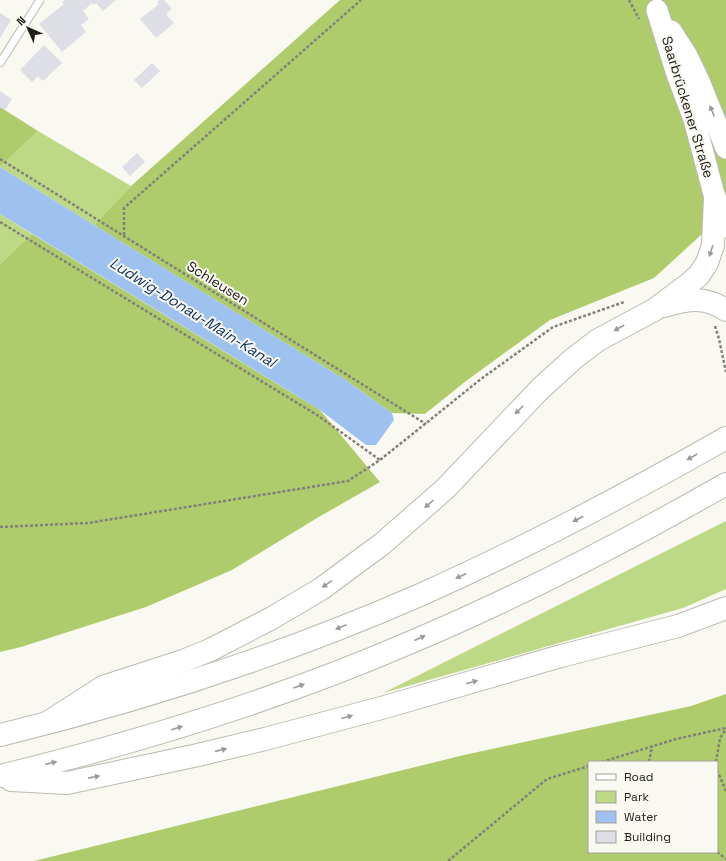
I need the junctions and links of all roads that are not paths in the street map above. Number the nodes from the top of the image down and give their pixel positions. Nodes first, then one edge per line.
1 (40, 0) edge
2 (654, 5) edge
3 (0, 63) edge
4 (726, 148) edge
5 (715, 198) junction
6 (726, 227) edge
7 (654, 310) junction
8 (726, 310) edge
9 (726, 438) edge
10 (726, 484) edge
11 (726, 608) edge
12 (726, 620) edge
13 (678, 626) junction
14 (47, 723) junction
15 (0, 735) edge
16 (0, 776) edge
17 (0, 779) edge

1 - 3 lane
4 -> 2 main road, Saarbrückener Straße
2 - 5 main road, Saarbrückener Straße
5 - 6 main road, Saarbrückener Straße
5 -> 7 highway
7 - 8 highway
7 -> 14 highway
9 -> 14 highway
16 -> 10 highway
11 - 13 highway
12 - 13 highway
17 -> 13 highway
14 - 15 highway

